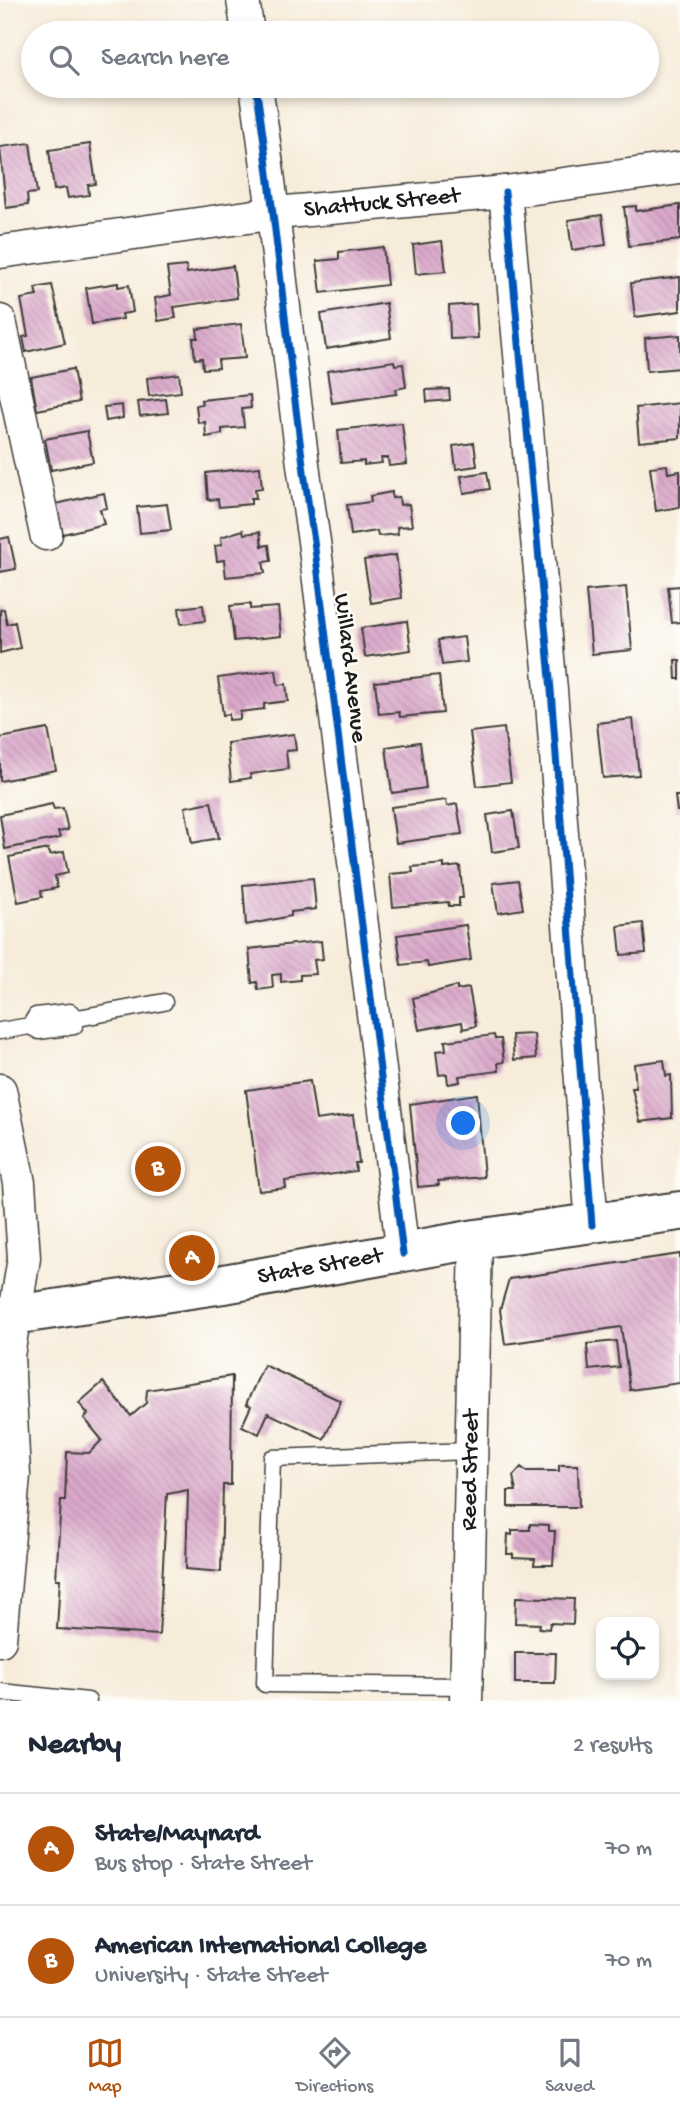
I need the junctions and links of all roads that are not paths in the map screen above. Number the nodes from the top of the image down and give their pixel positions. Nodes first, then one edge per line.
1 (243, 0) edge
2 (246, 21) edge
3 (258, 98) edge
4 (680, 168) edge
5 (505, 192) junction
6 (276, 213) junction
7 (0, 252) edge
8 (0, 321) edge
9 (46, 534) dead end
10 (164, 1002) dead end
11 (0, 1031) edge
12 (0, 1090) edge
13 (680, 1211) edge
14 (592, 1225) junction
15 (476, 1239) junction
16 (403, 1254) junction
17 (8, 1316) edge
18 (471, 1451) junction
19 (0, 1640) edge
20 (0, 1692) edge
21 (466, 1694) edge
22 (88, 1701) edge

1 - 2 street
3 - 6 street, Willard Avenue
4 - 5 street, Shattuck Street
5 - 6 street, Shattuck Street
5 - 14 street
6 - 7 street, Shattuck Street
6 - 16 street, Willard Avenue
8 - 9 street
10 - 11 lane
12 - 17 street
13 - 14 main road, State Street
14 - 15 main road, State Street
15 - 16 main road, State Street
15 - 18 street, Reed Street
16 - 17 main road, State Street
17 - 19 street
18 - 21 street, Reed Street
18 - 21 lane
20 - 22 lane

